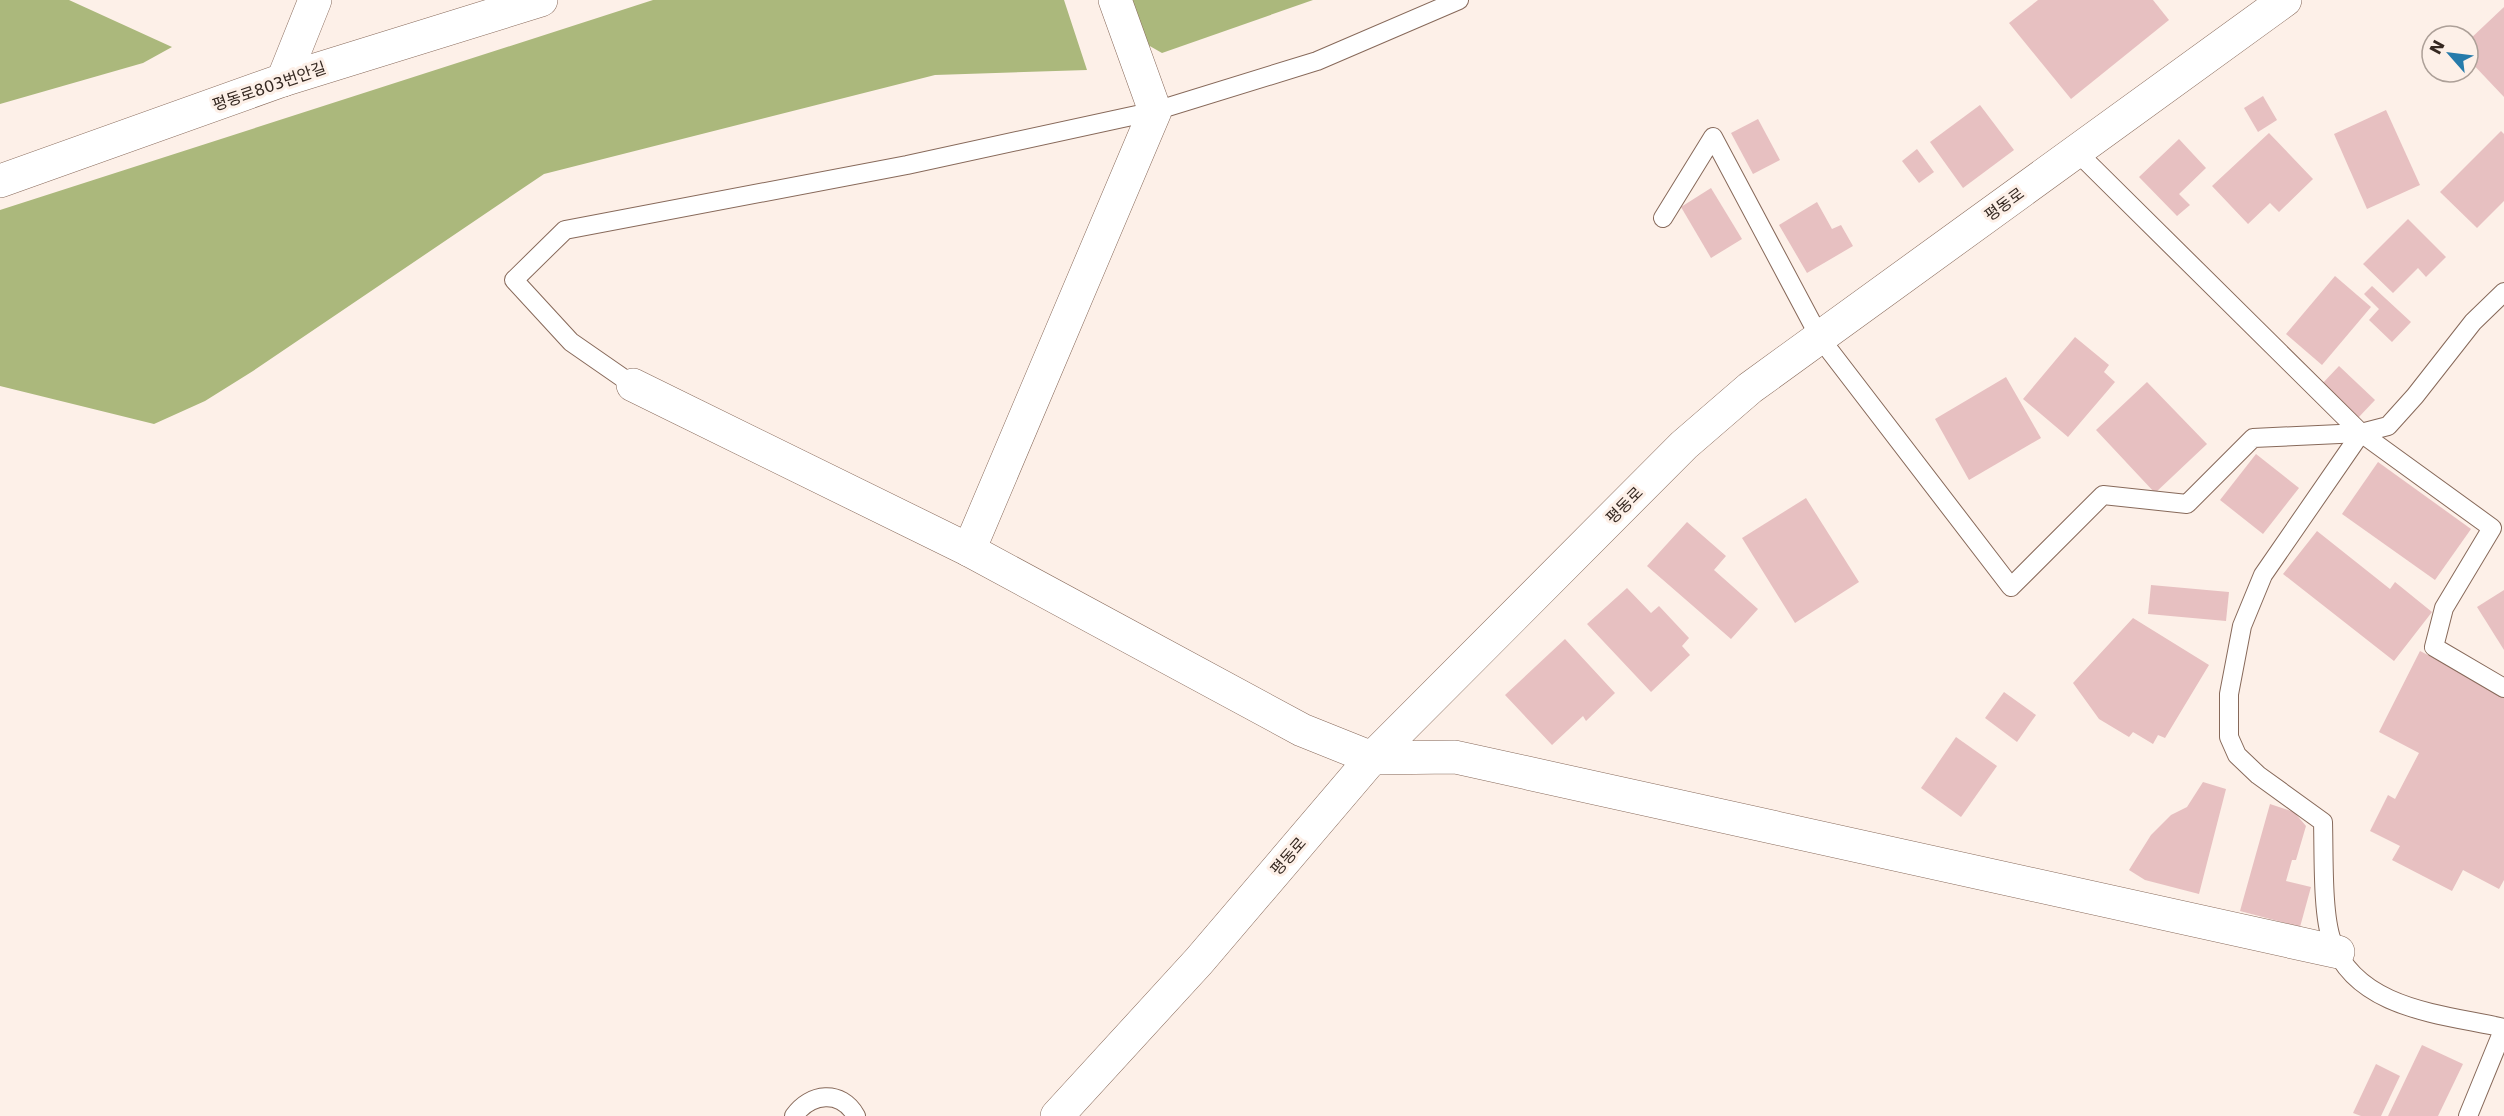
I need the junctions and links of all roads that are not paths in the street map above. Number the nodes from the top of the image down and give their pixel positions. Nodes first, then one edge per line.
1 (315, 0) edge
2 (541, 0) edge
3 (1115, 0) edge
4 (1459, 0) edge
5 (2285, 0) edge
6 (283, 80) junction
7 (1155, 111) junction
8 (2076, 152) junction
9 (0, 181) edge
10 (1663, 218) dead end
11 (2504, 292) edge
12 (1820, 338) junction
13 (633, 385) joint
14 (2361, 433) junction
15 (969, 550) junction
16 (2504, 688) edge
17 (1372, 758) junction
18 (2338, 952) junction
19 (2504, 1028) edge
20 (794, 1116) edge
21 (856, 1116) edge
22 (1057, 1116) edge
23 (2468, 1116) edge

1 - 6 street
2 - 6 street, 평동로803번안길
3 - 7 street
4 - 7 lane
5 - 8 street, 평동로
6 - 9 street, 평동로803번안길
7 - 13 lane
7 - 15 street
8 - 12 street, 평동로
8 - 14 lane
10 - 12 lane
11 - 14 lane
12 - 14 lane
12 - 17 street, 평동로
13 - 15 street
14 - 16 lane
14 - 18 lane
15 - 17 street
17 - 18 street
17 - 22 street, 평동로
18 - 19 lane
19 - 23 lane
20 - 21 lane

